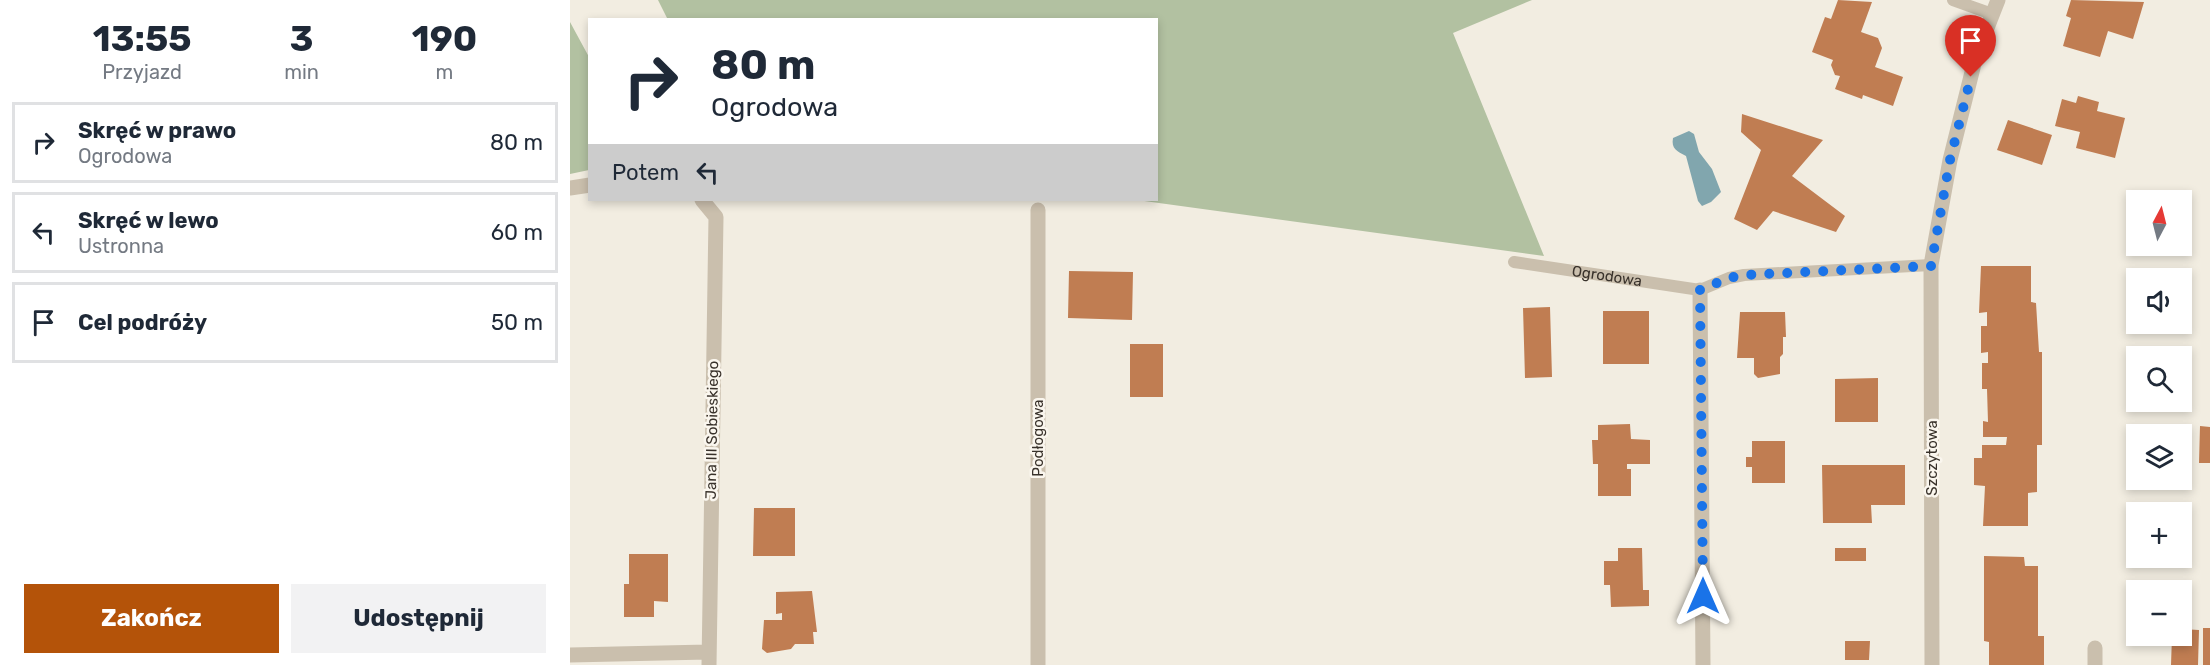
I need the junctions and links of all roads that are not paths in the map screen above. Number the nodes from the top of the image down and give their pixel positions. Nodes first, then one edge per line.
1 (1953, 0) edge
2 (1995, 7) edge
3 (588, 185) edge
4 (570, 188) edge
5 (703, 201) edge
6 (1038, 210) dead end
7 (1932, 258) junction
8 (1514, 262) dead end
9 (1700, 290) junction
10 (2095, 648) dead end
11 (570, 655) edge
12 (709, 659) edge
13 (1038, 665) edge
14 (1703, 665) edge
15 (1932, 665) edge
16 (2095, 665) edge

1 - 2 lane
2 - 7 street, Szczytowa
3 - 4 street
5 - 12 street, Jana III Sobieskiego
6 - 13 street, Podłogowa
7 - 9 lane
7 - 15 street, Szczytowa
8 - 9 lane, Ogrodowa
9 - 14 street
10 - 16 street
11 - 12 street

